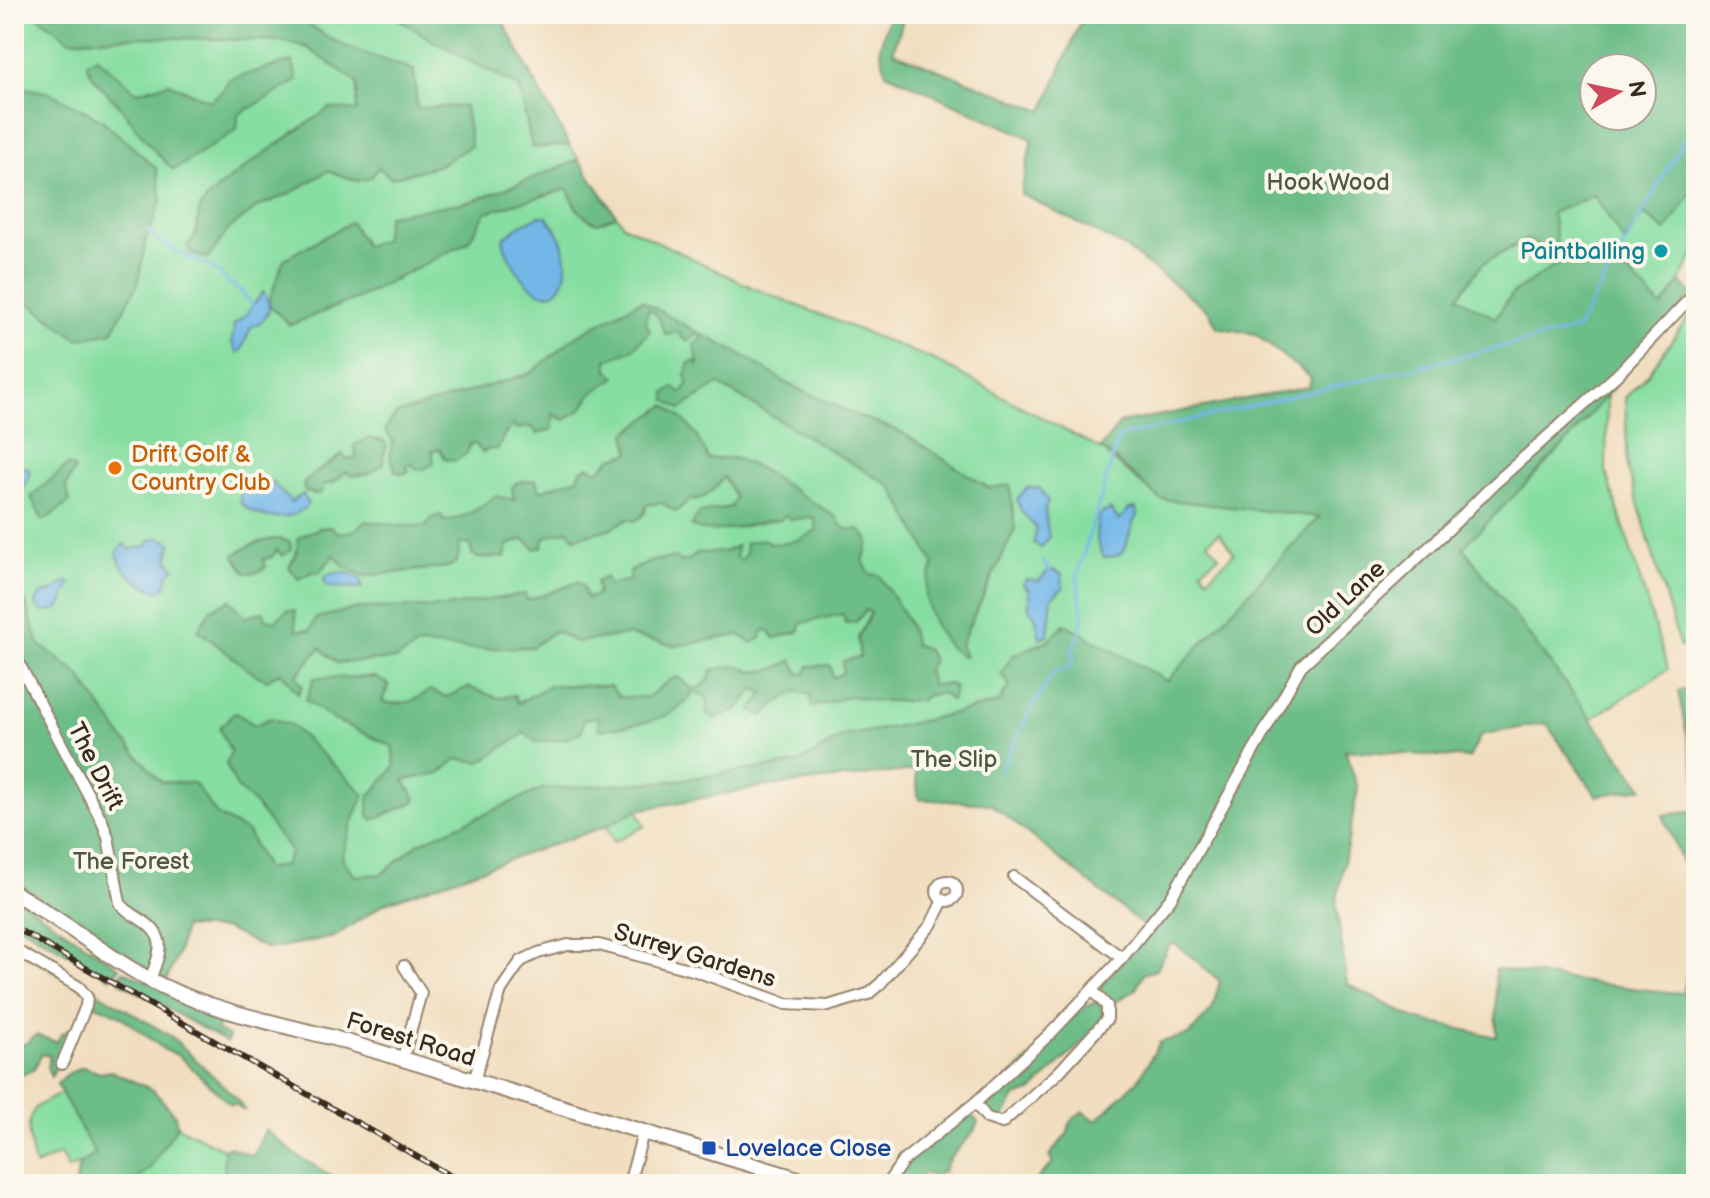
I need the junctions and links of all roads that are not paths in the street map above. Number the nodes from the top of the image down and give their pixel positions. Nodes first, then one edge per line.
1 (1696, 292) edge
2 (14, 654) edge
3 (1014, 877) dead end
4 (18, 895) edge
5 (943, 900) dead end
6 (14, 949) edge
7 (1122, 958) junction
8 (404, 966) dead end
9 (150, 980) junction
10 (1092, 990) junction
11 (402, 1061) junction
12 (62, 1064) dead end
13 (474, 1081) junction
14 (975, 1103) junction
15 (643, 1133) junction
16 (629, 1184) edge
17 (815, 1184) edge
18 (887, 1184) edge

1 - 7 street, Old Lane
2 - 9 street, The Drift
3 - 7 street
4 - 9 street, Forest Road
5 - 13 street, Surrey Gardens
6 - 12 street
7 - 10 street, Old Lane
8 - 11 street
9 - 11 street, Forest Road
10 - 14 street, Old Lane
10 - 14 street
11 - 13 street, Forest Road
13 - 15 street, Forest Road
14 - 18 street, Old Lane
15 - 16 street
15 - 17 street, Forest Road

